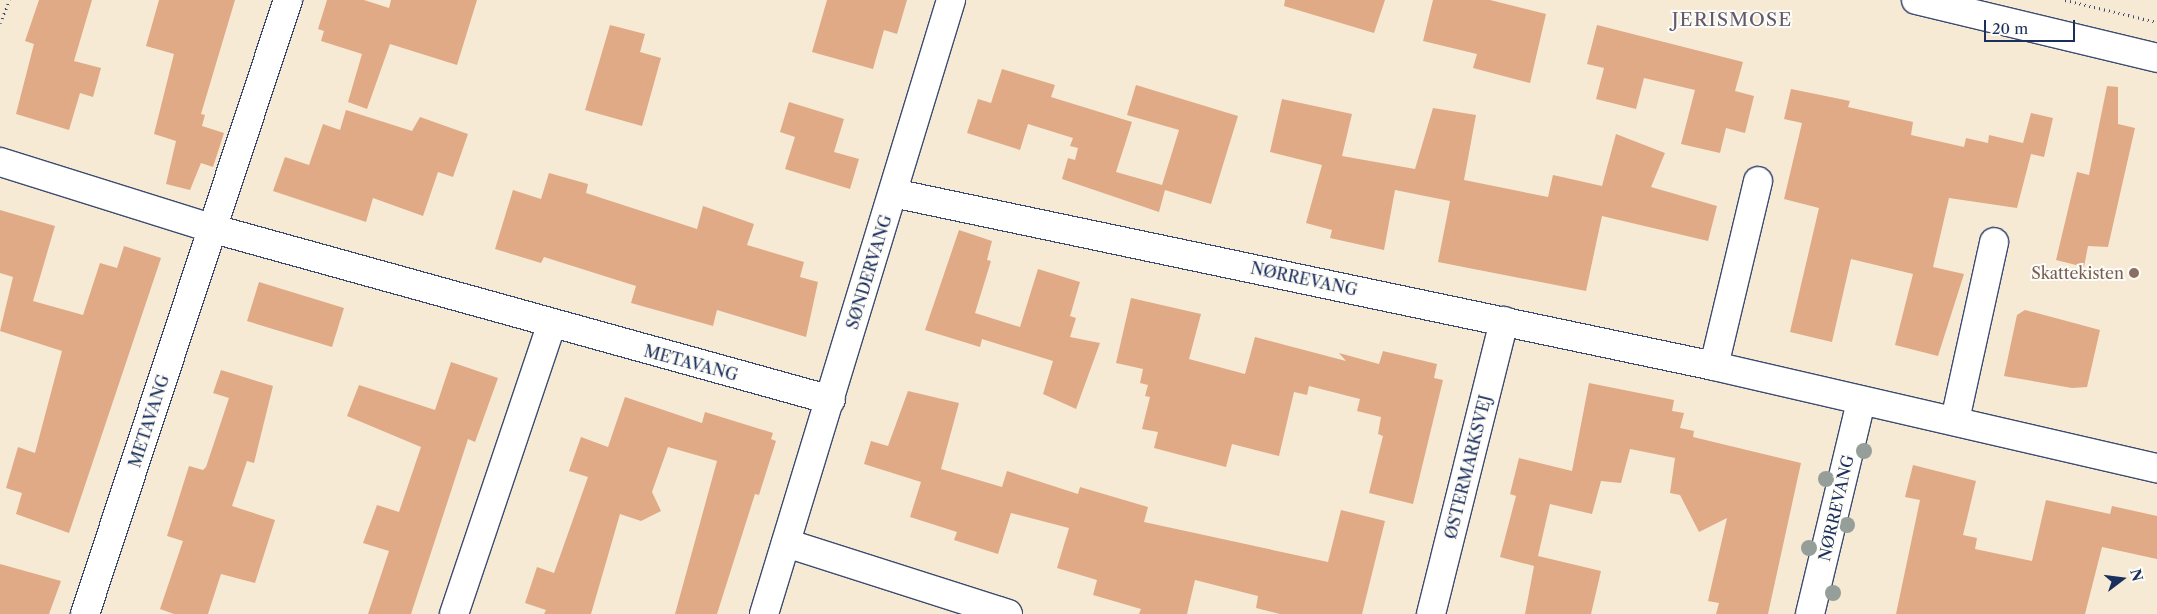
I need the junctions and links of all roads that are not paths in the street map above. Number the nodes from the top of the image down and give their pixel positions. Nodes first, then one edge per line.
1 (288, 0) edge
2 (951, 0) edge
3 (1916, 0) edge
4 (2157, 58) edge
5 (0, 162) edge
6 (1758, 181) dead end
7 (893, 193) junction
8 (214, 229) junction
9 (1994, 242) dead end
10 (1504, 321) junction
11 (551, 325) junction
12 (1714, 366) junction
13 (831, 400) junction
14 (1861, 402) junction
15 (1955, 420) junction
16 (2157, 468) edge
17 (786, 543) junction
18 (85, 614) edge
19 (454, 614) edge
20 (764, 614) edge
21 (1008, 614) edge
22 (1431, 614) edge
23 (1810, 614) edge

1 - 8 street, METAVANG
2 - 7 street, SØNDERVANG
3 - 4 street
5 - 8 street, METAVANG
6 - 12 street
7 - 10 street, NØRREVANG
7 - 13 street, SØNDERVANG
8 - 11 street, METAVANG
8 - 18 street, METAVANG
9 - 15 street
10 - 12 street, NØRREVANG
10 - 22 street, ØSTERMARKSVEJ
11 - 13 street, METAVANG
11 - 19 street
12 - 14 street, NØRREVANG
13 - 17 street, SØNDERVANG
14 - 15 street, NØRREVANG
14 - 23 street, NØRREVANG
15 - 16 street, NØRREVANG
17 - 20 street, SØNDERVANG
17 - 21 street

